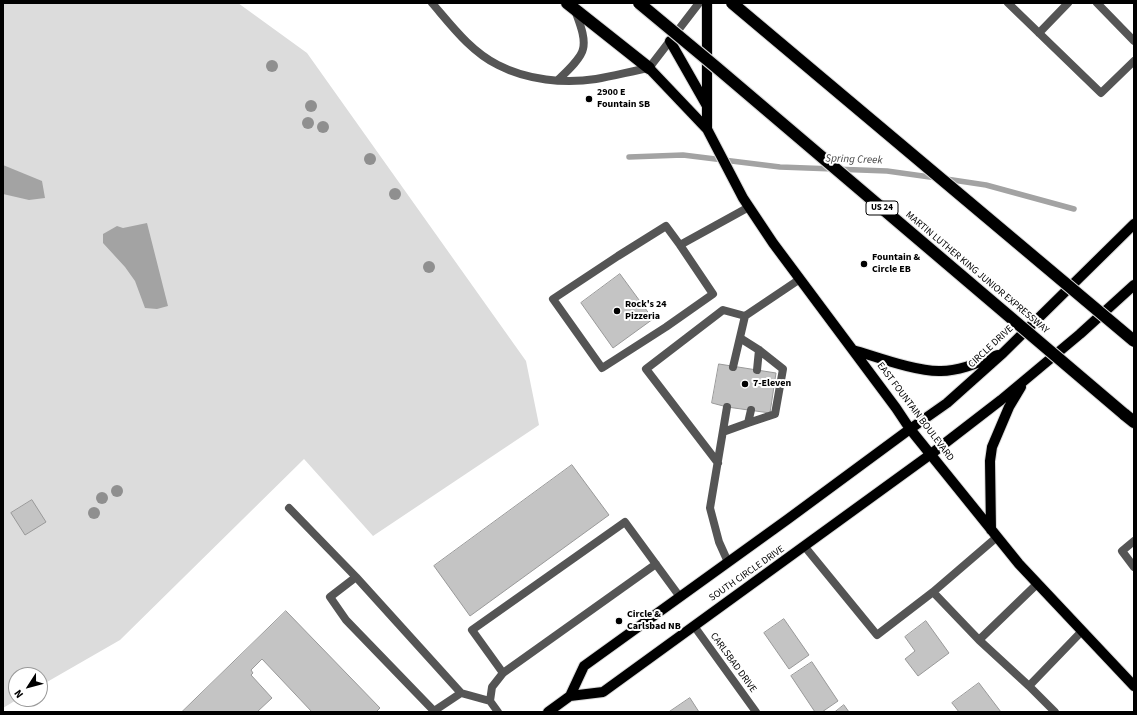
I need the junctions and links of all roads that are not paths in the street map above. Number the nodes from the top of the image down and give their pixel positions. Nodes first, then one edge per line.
1 (432, 3) edge
2 (639, 3) edge
3 (699, 3) edge
4 (707, 3) edge
5 (732, 3) edge
6 (1008, 3) edge
7 (1068, 3) edge
8 (1097, 3) edge
9 (571, 6) edge
10 (1039, 33) junction
11 (670, 41) junction
12 (1134, 41) edge
13 (1134, 61) edge
14 (650, 68) junction
15 (558, 80) junction
16 (707, 106) junction
17 (707, 128) junction
18 (749, 207) junction
19 (1134, 224) edge
20 (680, 245) junction
21 (800, 279) junction
22 (1134, 285) edge
23 (745, 316) junction
24 (740, 338) junction
25 (1134, 341) edge
26 (760, 350) junction
27 (853, 350) junction
28 (1003, 353) junction
29 (732, 367) dead end
30 (757, 370) dead end
31 (1027, 379) junction
32 (727, 407) dead end
33 (751, 410) dead end
34 (1134, 422) edge
35 (748, 423) junction
36 (910, 429) junction
37 (723, 432) junction
38 (931, 454) junction
39 (718, 463) junction
40 (289, 508) dead end
41 (994, 534) junction
42 (1134, 541) edge
43 (805, 547) junction
44 (728, 562) junction
45 (656, 564) junction
46 (1134, 567) edge
47 (356, 577) junction
48 (1037, 584) junction
49 (933, 592) junction
50 (680, 597) junction
51 (694, 626) junction
52 (1082, 631) junction
53 (979, 640) junction
54 (503, 673) junction
55 (1029, 686) junction
56 (1134, 686) edge
57 (461, 693) junction
58 (570, 696) junction
59 (490, 701) junction
60 (498, 712) edge
61 (548, 712) edge
62 (756, 712) edge
63 (1056, 712) edge

1 - 15 street
2 - 34 highway, MARTIN LUTHER KING JUNIOR EXPRESSWAY / US 24, bridge
3 - 11 street
4 - 16 main road, EAST FOUNTAIN BOULEVARD
5 - 25 highway, bridge
6 - 10 street
7 - 10 street
8 - 12 street
9 - 14 highway
9 - 15 street
10 - 13 street
11 - 14 street
11 - 16 main road
14 - 15 street
14 - 17 main road, EAST FOUNTAIN BOULEVARD
16 - 17 main road, EAST FOUNTAIN BOULEVARD
17 - 18 main road, EAST FOUNTAIN BOULEVARD
18 - 20 street
18 - 21 main road, EAST FOUNTAIN BOULEVARD
19 - 28 main road, CIRCLE DRIVE
20 - 20 street
21 - 23 street
21 - 27 main road, EAST FOUNTAIN BOULEVARD
22 - 31 main road
23 - 24 street
23 - 39 street
24 - 26 street
24 - 29 street
26 - 30 street
26 - 35 street
27 - 28 main road
27 - 36 main road, EAST FOUNTAIN BOULEVARD
28 - 36 main road, CIRCLE DRIVE
31 - 38 main road
31 - 41 main road
32 - 37 street
33 - 35 street
35 - 37 street
36 - 38 main road, EAST FOUNTAIN BOULEVARD
36 - 44 main road, SOUTH CIRCLE DRIVE
37 - 39 street
38 - 41 main road, EAST FOUNTAIN BOULEVARD
38 - 43 main road, SOUTH CIRCLE DRIVE
39 - 44 street
40 - 47 street
41 - 48 main road, EAST FOUNTAIN BOULEVARD
41 - 49 street
42 - 46 street
43 - 49 street
43 - 51 main road, SOUTH CIRCLE DRIVE
44 - 50 main road, SOUTH CIRCLE DRIVE
45 - 50 street
45 - 54 street
45 - 54 street
47 - 57 street
47 - 57 street
48 - 52 main road, EAST FOUNTAIN BOULEVARD
48 - 53 street
49 - 53 street
50 - 58 main road, SOUTH CIRCLE DRIVE
51 - 58 main road, SOUTH CIRCLE DRIVE
51 - 62 street, CARLSBAD DRIVE
52 - 55 street
52 - 56 main road, EAST FOUNTAIN BOULEVARD
53 - 55 street
54 - 59 street
55 - 63 street
57 - 59 street
58 - 61 main road, SOUTH CIRCLE DRIVE
59 - 60 street

